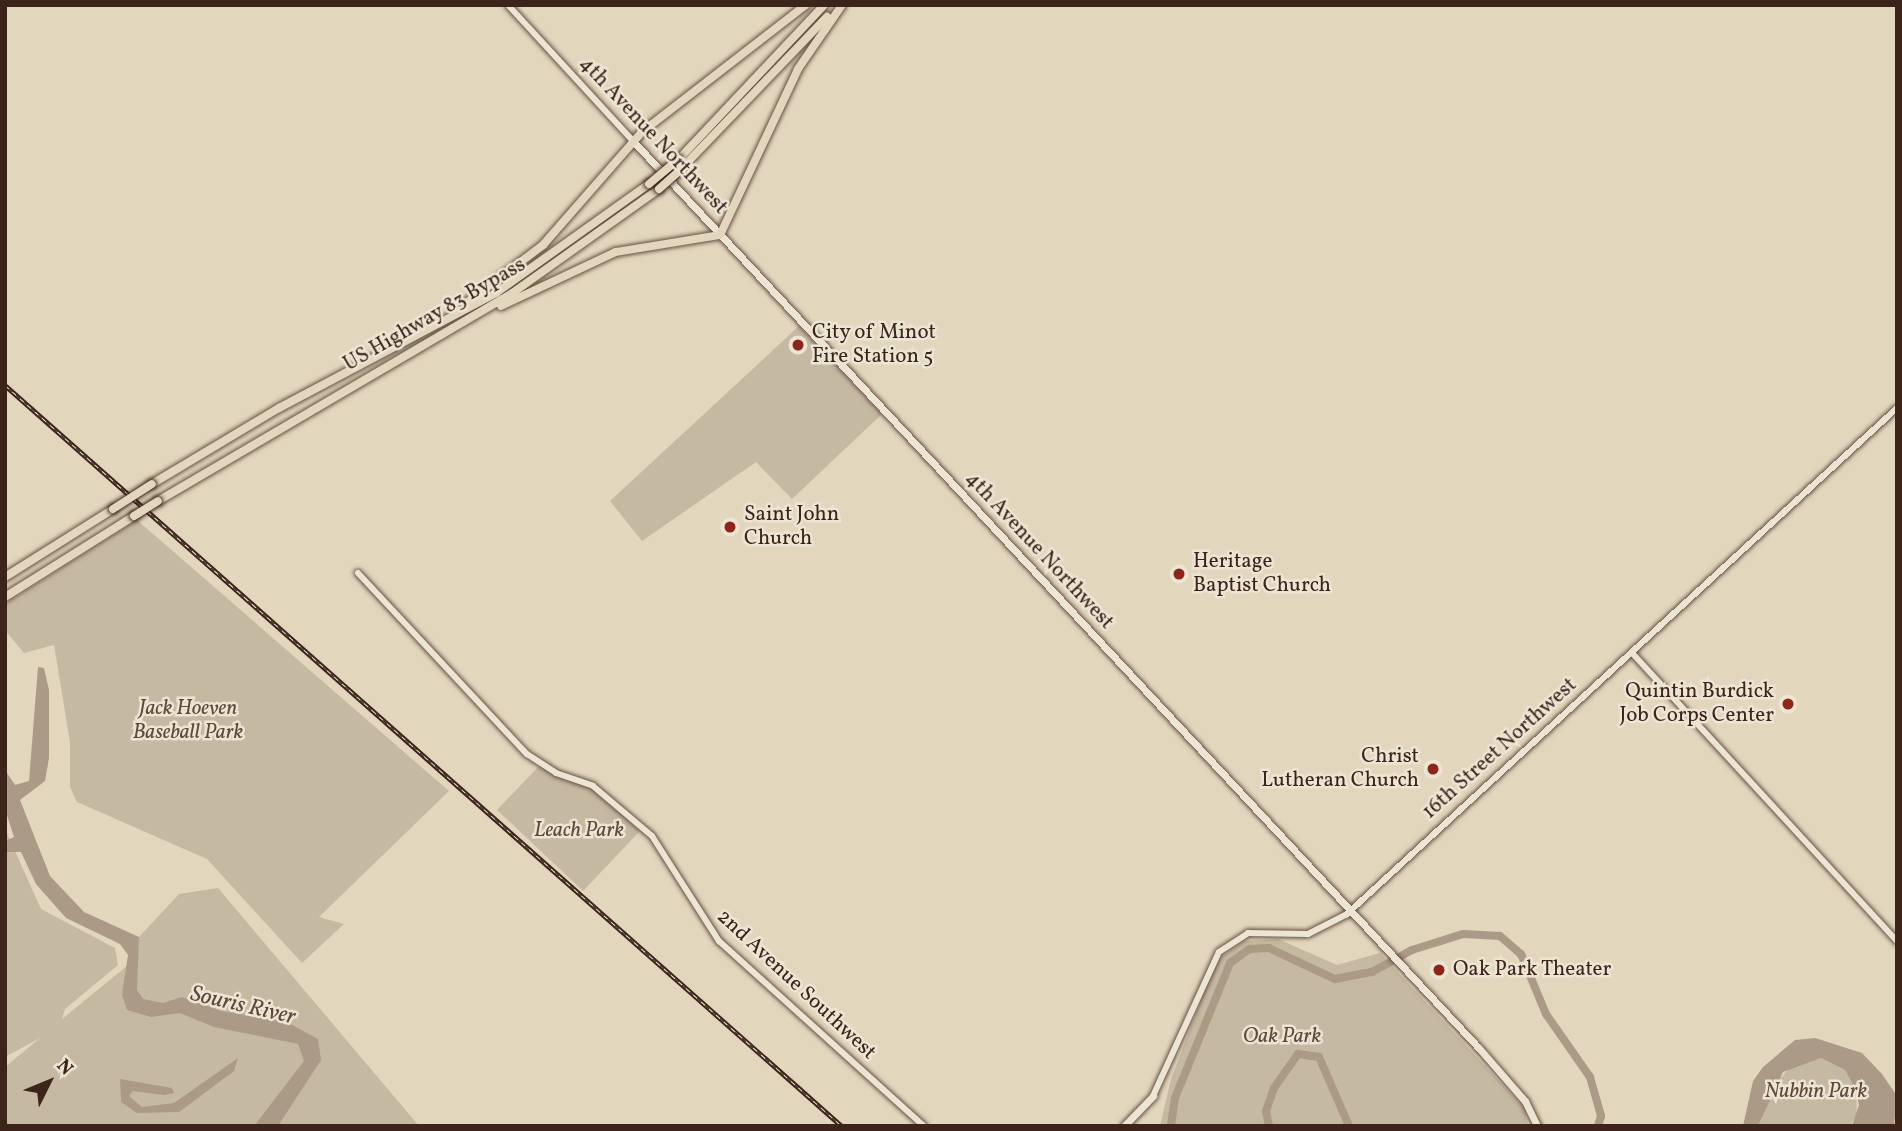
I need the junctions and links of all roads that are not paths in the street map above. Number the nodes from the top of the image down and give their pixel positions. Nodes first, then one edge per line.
1 (508, 5) edge
2 (806, 5) edge
3 (824, 5) edge
4 (837, 5) edge
5 (842, 5) edge
6 (633, 141) junction
7 (720, 235) junction
8 (482, 312) junction
9 (440, 323) junction
10 (1897, 408) edge
11 (358, 573) dead end
12 (5, 577) edge
13 (5, 597) edge
14 (1633, 654) junction
15 (1351, 911) junction
16 (1897, 941) edge
17 (1153, 1096) joint
18 (924, 1126) edge
19 (1124, 1126) edge
20 (1537, 1126) edge

1 - 6 street, 4th Avenue Northwest
2 - 6 highway
3 - 9 highway, US Highway 83 Bypass, bridge
4 - 8 highway, US Highway 83 Bypass, bridge
5 - 7 highway
6 - 7 main road, 4th Avenue Northwest
6 - 9 highway
7 - 8 highway
7 - 15 main road, 4th Avenue Northwest
8 - 13 highway, US Highway 83 Bypass, bridge
9 - 12 highway, US Highway 83 Bypass, bridge
10 - 14 street, 16th Street Northwest
11 - 18 street, 2nd Avenue Southwest
14 - 15 street, 16th Street Northwest
14 - 16 street
15 - 17 street, 16th Street Northwest
15 - 20 main road, 4th Avenue Northwest
17 - 19 main road

